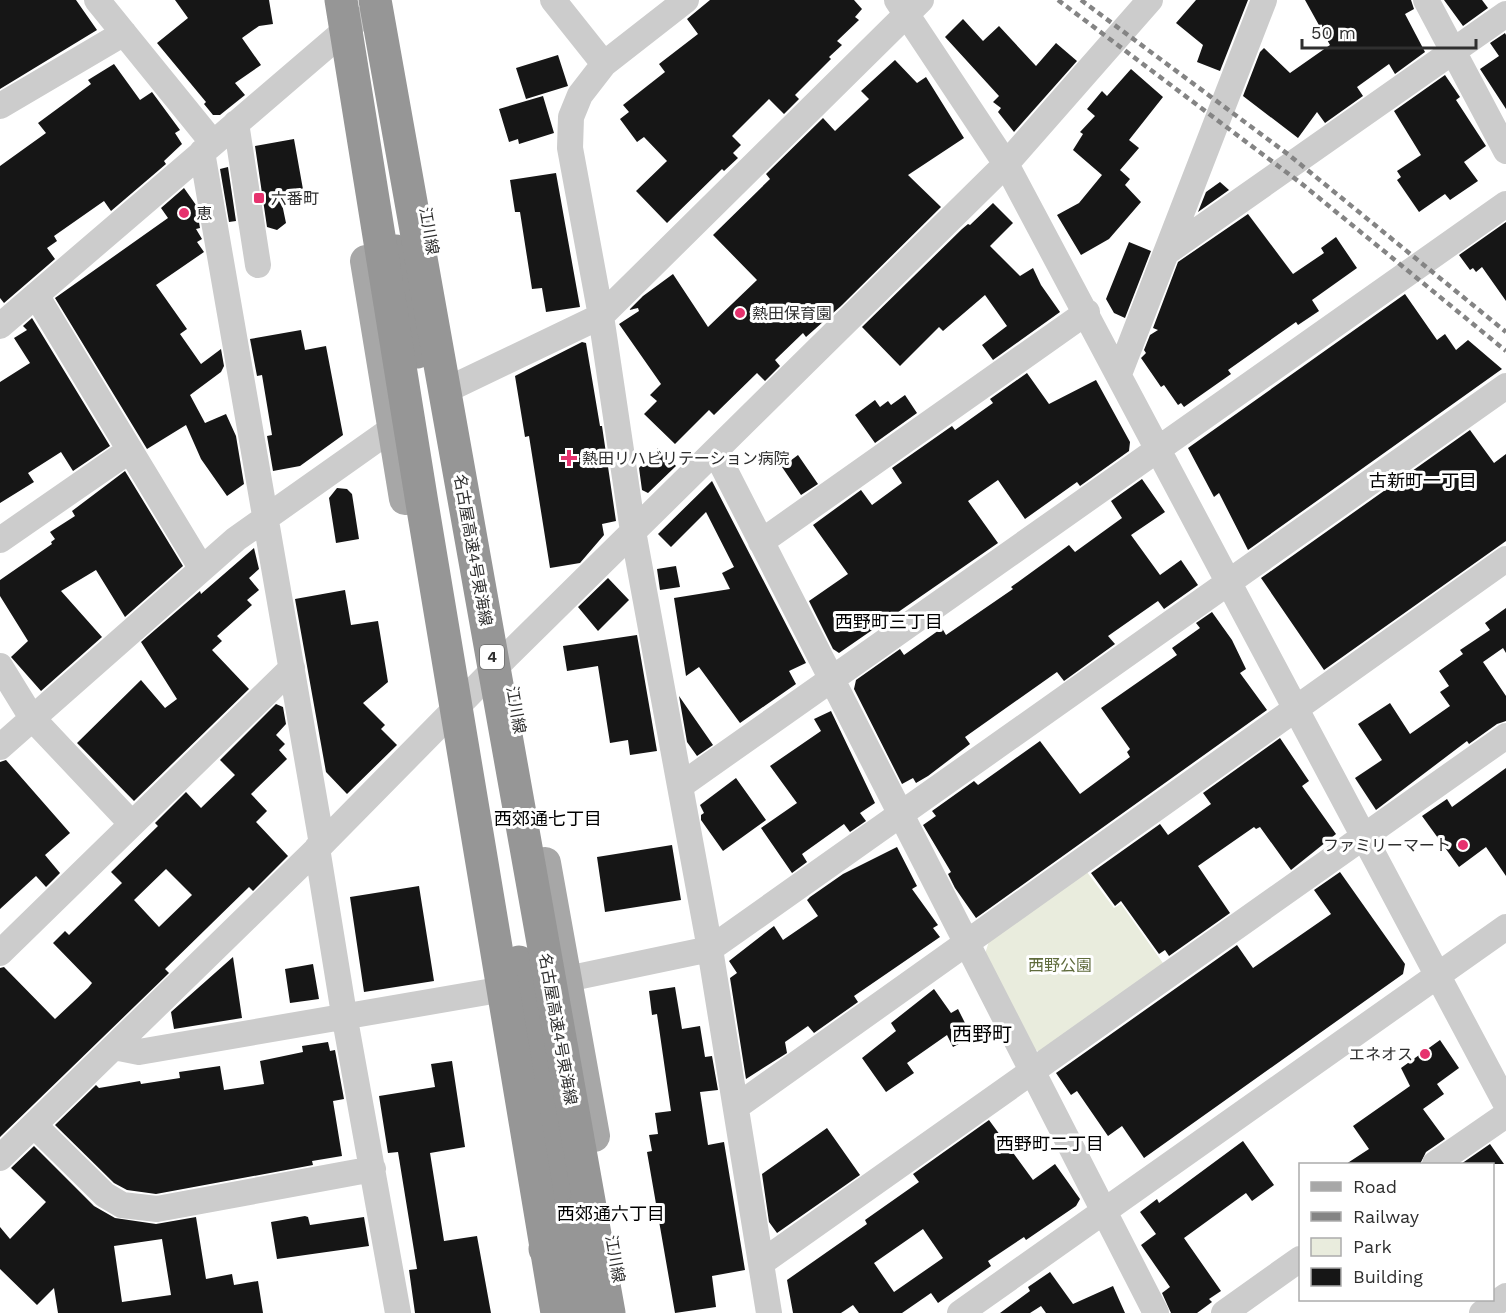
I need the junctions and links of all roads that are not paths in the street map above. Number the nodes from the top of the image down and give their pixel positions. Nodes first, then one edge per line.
1 (97, 0) edge
2 (324, 0) edge
3 (341, 0) edge
4 (378, 0) edge
5 (388, 0) edge
6 (553, 0) edge
7 (686, 0) edge
8 (1150, 0) edge
9 (1264, 0) edge
10 (1426, 0) edge
11 (908, 5) edge
12 (1506, 14) edge
13 (124, 33) junction
14 (332, 42) junction
15 (1453, 52) junction
16 (604, 64) junction
17 (0, 106) edge
18 (236, 123) junction
19 (208, 147) junction
20 (1506, 151) edge
21 (1006, 164) junction
22 (1506, 204) edge
23 (1167, 252) junction
24 (258, 265) dead end
25 (36, 295) junction
26 (1087, 312) junction
27 (601, 316) junction
28 (0, 326) edge
29 (1119, 374) junction
30 (457, 385) junction
31 (1506, 386) edge
32 (393, 428) junction
33 (1159, 448) junction
34 (130, 450) junction
35 (715, 451) junction
36 (266, 518) junction
37 (633, 531) junction
38 (0, 540) edge
39 (761, 542) junction
40 (1506, 559) edge
41 (202, 569) junction
42 (1230, 582) junction
43 (507, 656) junction
44 (0, 666) edge
45 (292, 669) junction
46 (831, 679) junction
47 (1296, 709) junction
48 (32, 718) junction
49 (444, 718) junction
50 (519, 727) junction
51 (1506, 736) edge
52 (0, 747) edge
53 (680, 786) junction
54 (900, 814) junction
55 (132, 824) junction
56 (1364, 838) junction
57 (319, 846) junction
58 (1506, 927) edge
59 (966, 944) junction
60 (710, 949) junction
61 (0, 953) edge
62 (1437, 976) junction
63 (567, 979) junction
64 (487, 992) junction
65 (344, 1014) junction
66 (114, 1047) junction
67 (1032, 1072) junction
68 (1506, 1104) edge
69 (736, 1107) junction
70 (1506, 1114) edge
71 (34, 1125) junction
72 (0, 1158) edge
73 (1436, 1163) edge
74 (373, 1169) junction
75 (1104, 1211) junction
76 (545, 1249) junction
77 (1299, 1260) edge
78 (761, 1263) junction
79 (1506, 1296) edge
80 (398, 1313) edge
81 (544, 1313) edge
82 (557, 1313) edge
83 (581, 1313) edge
84 (609, 1313) edge
85 (624, 1313) edge
86 (770, 1313) edge
87 (960, 1313) edge
88 (1156, 1313) edge
89 (1224, 1313) edge
90 (1482, 1313) edge

1 - 13 street
2 - 14 main road
3 - 76 highway, bridge
4 - 14 street
4 - 84 highway, 名古屋高速4号東海線 / 4, bridge
5 - 30 main road, 江川線
6 - 16 street
7 - 16 street
8 - 21 street
9 - 23 street
10 - 15 street
11 - 21 street
11 - 27 street
12 - 15 street
13 - 17 street
13 - 19 street
14 - 18 street
14 - 32 main road
14 - 76 highway
15 - 20 street
15 - 23 street
16 - 27 street
18 - 19 street
18 - 24 street
19 - 25 street
19 - 36 street
21 - 26 street
21 - 35 street
22 - 33 street
23 - 29 street
25 - 28 street
25 - 34 street
26 - 29 street
26 - 39 street
27 - 30 street
27 - 37 street
29 - 33 street
30 - 43 main road, 江川線
31 - 42 street
32 - 36 street
32 - 49 main road
33 - 42 street
33 - 46 street
34 - 38 street
34 - 41 street
35 - 37 street
35 - 39 street
36 - 41 street
36 - 45 street
37 - 43 street
37 - 53 street
39 - 46 street
40 - 47 street
41 - 48 street
42 - 47 street
42 - 54 street
43 - 49 street
43 - 50 main road, 江川線
44 - 48 street
45 - 55 street
45 - 57 street
46 - 53 street
46 - 54 street
47 - 56 street
47 - 59 street
48 - 52 street
48 - 55 street
49 - 57 street
49 - 64 main road
50 - 63 main road, 江川線
50 - 83 highway, bridge
51 - 56 street
53 - 60 street
54 - 59 street
54 - 60 street
55 - 61 street
56 - 62 street
56 - 67 street
57 - 65 street
57 - 66 street
58 - 62 street
59 - 67 street
59 - 69 street
60 - 63 street
60 - 69 street
62 - 68 street
62 - 75 street
63 - 85 main road, 江川線
64 - 65 street
64 - 81 main road
65 - 66 street
65 - 74 street
66 - 71 street
67 - 75 street
67 - 78 street
69 - 78 street
70 - 73 street
71 - 72 street
71 - 74 street
74 - 80 street
75 - 87 street
75 - 88 street
76 - 82 highway, bridge
77 - 89 street
78 - 86 street
79 - 90 street

